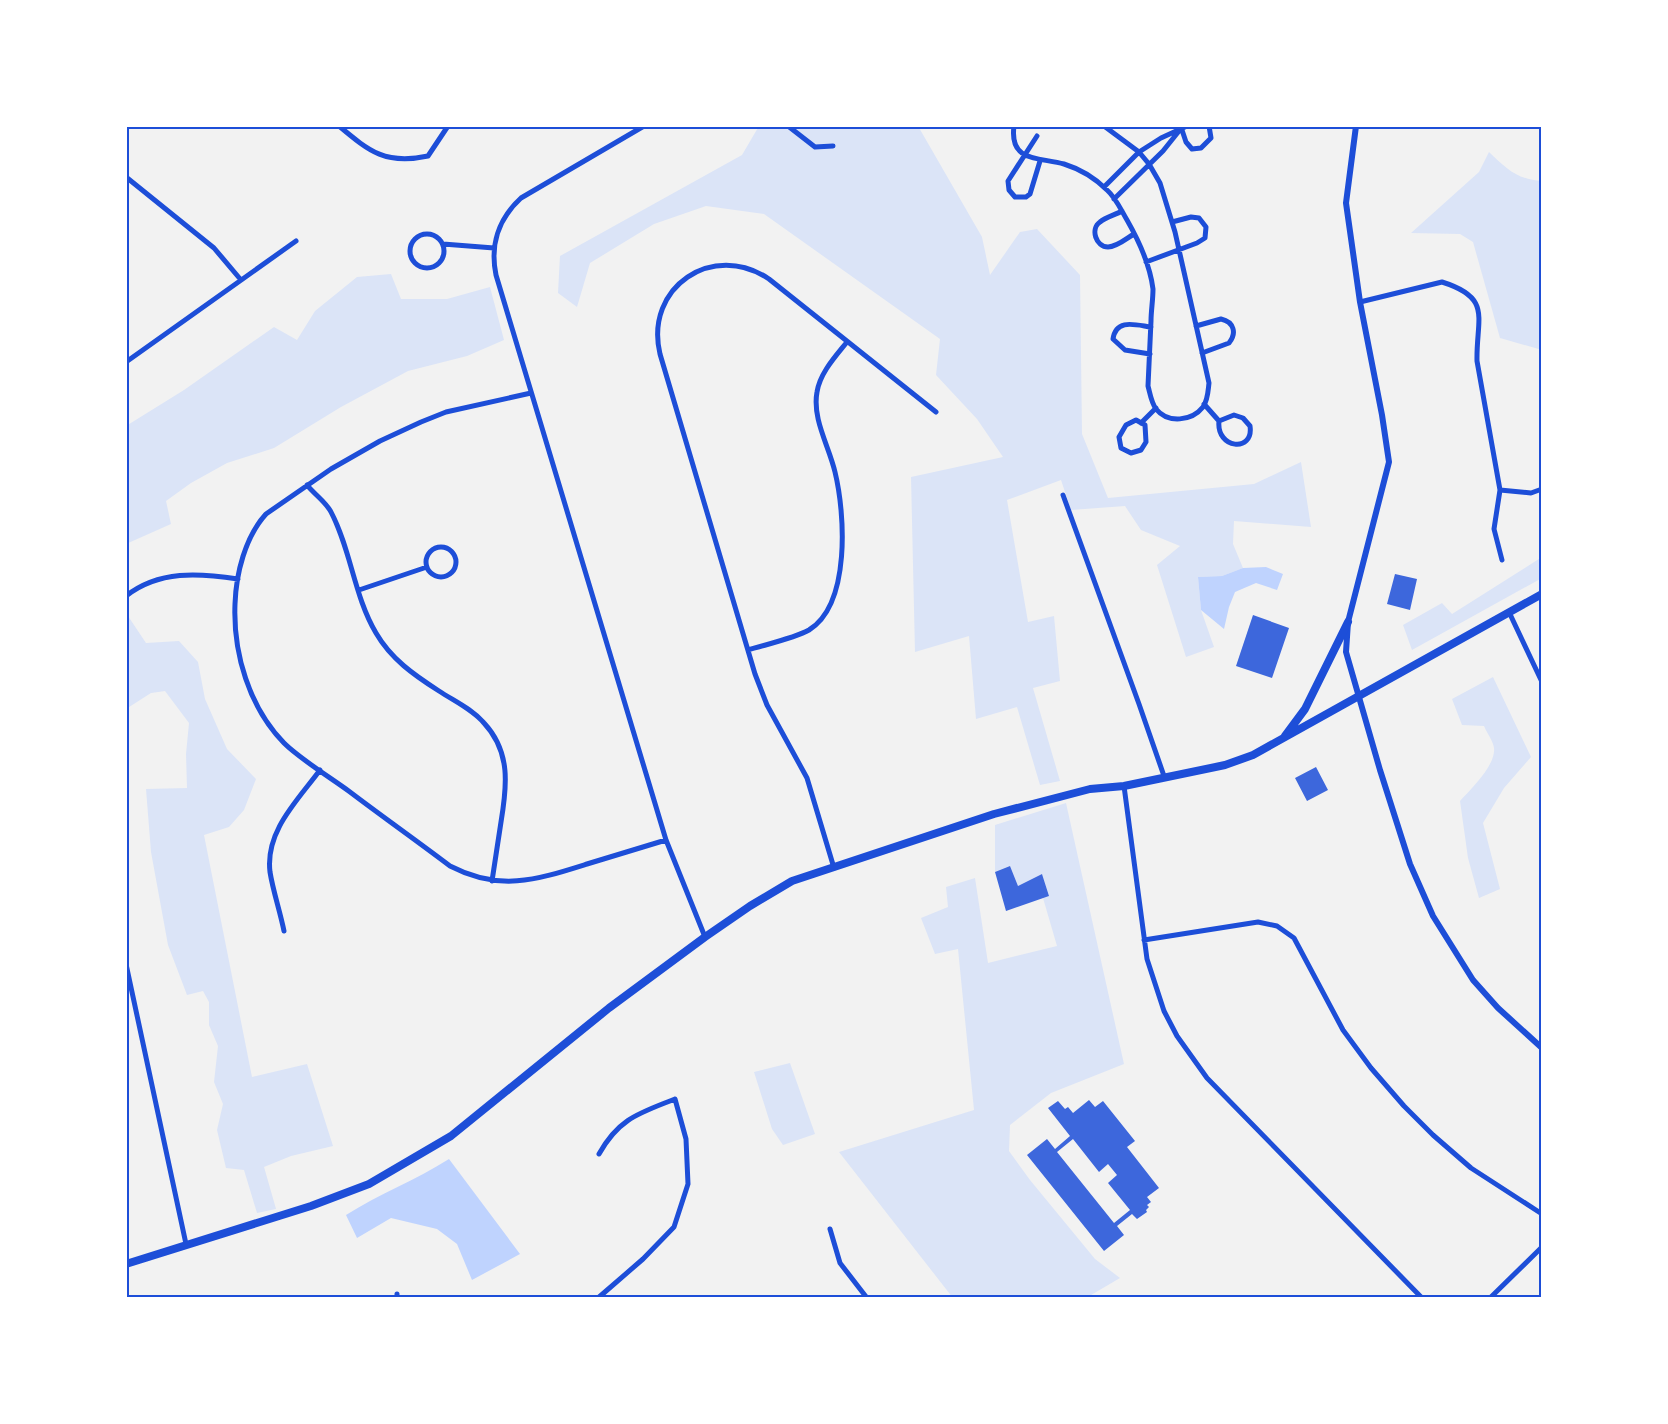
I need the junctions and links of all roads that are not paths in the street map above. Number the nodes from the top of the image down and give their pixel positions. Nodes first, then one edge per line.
1 (339, 126) edge
2 (448, 126) edge
3 (644, 126) edge
4 (788, 126) edge
5 (1014, 126) edge
6 (1104, 126) edge
7 (1209, 126) edge
8 (1355, 126) edge
9 (1183, 127) edge
10 (633, 129) edge
11 (1037, 136) dead end
12 (833, 146) dead end
13 (1139, 152) junction
14 (1025, 155) junction
15 (1040, 161) junction
16 (1149, 164) junction
17 (126, 177) edge
18 (1104, 187) junction
19 (1114, 199) junction
20 (1122, 211) junction
21 (1172, 222) junction
22 (1134, 234) junction
23 (296, 241) dead end
24 (443, 244) junction
25 (494, 248) junction
26 (1179, 250) junction
27 (1146, 262) junction
28 (241, 280) junction
29 (1360, 302) junction
30 (1196, 326) junction
31 (1151, 327) junction
32 (847, 342) junction
33 (1202, 353) junction
34 (1150, 354) junction
35 (126, 362) edge
36 (531, 393) junction
37 (1204, 404) junction
38 (1156, 408) junction
39 (936, 412) dead end
40 (1219, 421) junction
41 (1141, 423) junction
42 (307, 485) junction
43 (1542, 489) edge
44 (1500, 490) junction
45 (1063, 495) dead end
46 (1502, 560) dead end
47 (427, 567) junction
48 (238, 579) junction
49 (359, 590) junction
50 (1542, 594) edge
51 (126, 596) edge
52 (1509, 612) junction
53 (1348, 622) junction
54 (748, 650) junction
55 (1542, 682) edge
56 (1359, 698) junction
57 (1283, 738) junction
58 (320, 770) junction
59 (1164, 776) junction
60 (1124, 786) junction
61 (666, 840) junction
62 (834, 868) junction
63 (492, 881) junction
64 (285, 931) dead end
65 (705, 937) junction
66 (1144, 940) junction
67 (126, 964) edge
68 (1542, 1048) edge
69 (599, 1154) dead end
70 (1542, 1214) edge
71 (830, 1229) dead end
72 (186, 1244) junction
73 (1542, 1247) edge
74 (126, 1264) edge
75 (598, 1298) edge
76 (867, 1298) edge
77 (1422, 1298) edge
78 (1490, 1298) edge

1 - 2 street
3 - 10 street
4 - 12 street
5 - 14 street
6 - 13 street
7 - 9 street
8 - 29 street
9 - 13 street
9 - 16 street
10 - 25 street
11 - 14 street
13 - 16 street
13 - 18 street
14 - 15 street
14 - 15 street
15 - 18 street
16 - 19 street
16 - 21 street
17 - 28 street
18 - 19 street
19 - 20 street
20 - 22 street
20 - 22 street
21 - 26 street
21 - 26 street
22 - 27 street
23 - 28 street
24 - 24 street
24 - 25 street
25 - 36 street
26 - 27 street
26 - 30 street
27 - 31 street
28 - 35 street
29 - 44 street
29 - 53 street
30 - 33 street
30 - 33 street
31 - 34 street
31 - 34 street
32 - 39 street
32 - 54 street
32 - 54 street
33 - 37 street
34 - 38 street
36 - 42 street
36 - 61 street
37 - 38 street
37 - 40 street
38 - 41 street
40 - 40 street
41 - 41 street
42 - 48 street
42 - 49 street
43 - 44 street
44 - 46 street
45 - 59 street
47 - 47 street
47 - 49 street
48 - 51 street
48 - 58 street
49 - 63 street
50 - 52 main road
52 - 55 street
52 - 56 main road
53 - 56 street
53 - 57 main road
54 - 62 street
56 - 57 main road
56 - 68 street
57 - 59 main road
58 - 63 street
58 - 64 street
59 - 60 main road
60 - 62 main road
60 - 66 street
61 - 63 street
61 - 65 street
62 - 65 main road
65 - 72 main road
66 - 70 street
66 - 77 street
67 - 72 street
69 - 75 street
71 - 76 street
72 - 74 main road
73 - 78 street

